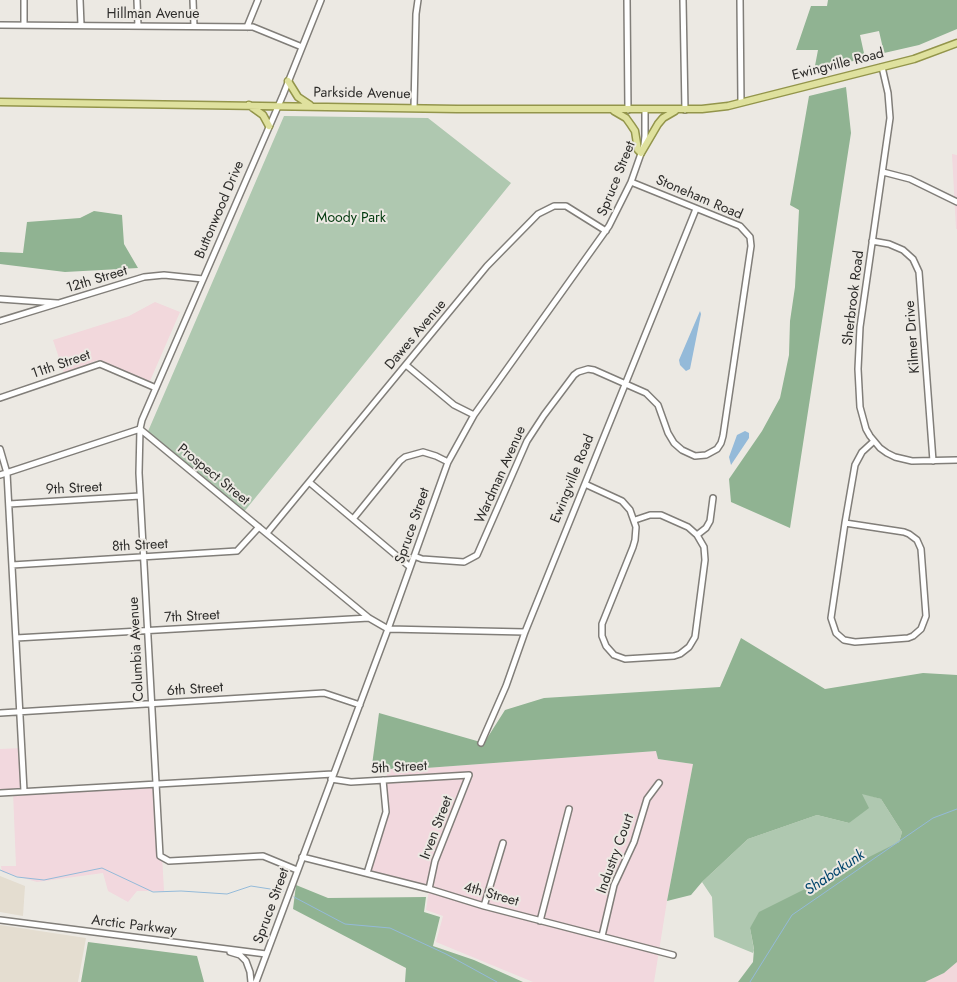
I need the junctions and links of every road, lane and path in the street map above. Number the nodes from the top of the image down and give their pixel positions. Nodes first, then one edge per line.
1 (24, 0) edge
2 (80, 0) edge
3 (137, 0) edge
4 (193, 0) edge
5 (258, 0) edge
6 (321, 0) edge
7 (418, 0) edge
8 (627, 0) edge
9 (684, 0) edge
10 (740, 0) edge
11 (0, 25) edge
12 (24, 25) junction
13 (81, 25) junction
14 (138, 26) junction
15 (194, 26) junction
16 (247, 27) junction
17 (957, 43) edge
18 (302, 47) junction
19 (882, 67) junction
20 (288, 81) junction
21 (0, 102) edge
22 (741, 102) junction
23 (248, 105) junction
24 (278, 105) junction
25 (311, 106) junction
26 (724, 106) joint
27 (414, 108) junction
28 (611, 110) junction
29 (628, 110) junction
30 (646, 110) junction
31 (678, 110) junction
32 (685, 110) junction
33 (269, 126) junction
34 (641, 153) junction
35 (883, 172) junction
36 (631, 182) junction
37 (957, 202) edge
38 (696, 209) junction
39 (606, 231) junction
40 (872, 241) junction
41 (203, 279) junction
42 (0, 299) edge
43 (60, 303) junction
44 (0, 321) edge
45 (406, 365) junction
46 (625, 384) junction
47 (156, 388) junction
48 (0, 398) edge
49 (474, 415) junction
50 (140, 429) junction
51 (874, 441) junction
52 (0, 449) edge
53 (957, 460) edge
54 (933, 461) junction
55 (448, 462) junction
56 (7, 473) junction
57 (0, 475) edge
58 (309, 482) junction
59 (585, 484) junction
60 (140, 496) junction
61 (713, 498) dead end
62 (9, 504) junction
63 (352, 519) junction
64 (635, 520) junction
65 (845, 523) junction
66 (259, 527) junction
67 (267, 533) junction
68 (697, 535) junction
69 (414, 556) junction
70 (143, 557) junction
71 (12, 565) junction
72 (410, 567) junction
73 (369, 618) junction
74 (388, 629) junction
75 (147, 631) junction
76 (525, 632) junction
77 (16, 638) junction
78 (151, 704) junction
79 (360, 705) junction
80 (20, 712) junction
81 (0, 713) edge
82 (481, 742) dead end
83 (469, 775) joint
84 (332, 777) junction
85 (383, 780) junction
86 (155, 783) junction
87 (659, 783) dead end
88 (24, 791) junction
89 (0, 792) edge
90 (570, 809) dead end
91 (504, 843) dead end
92 (302, 857) junction
93 (297, 870) junction
94 (367, 873) junction
95 (428, 889) junction
96 (484, 906) junction
97 (0, 920) edge
98 (540, 921) junction
99 (602, 936) junction
100 (202, 946) junction
101 (266, 954) junction
102 (673, 955) dead end
103 (251, 982) edge
104 (256, 982) edge

1 - 12 street
2 - 13 street
3 - 14 street
4 - 15 street
5 - 16 street
6 - 18 street, Buttonwood Drive
7 - 27 street
8 - 29 street
9 - 32 street
10 - 22 street
11 - 12 street, Hillman Avenue
12 - 13 street, Hillman Avenue
13 - 14 street, Hillman Avenue
14 - 15 street, Hillman Avenue
15 - 16 street, Hillman Avenue
16 - 18 street, Hillman Avenue
17 - 19 main road, Ewingville Road
18 - 20 street, Buttonwood Drive
19 - 22 main road, Ewingville Road
19 - 35 street, Sherbrook Road
20 - 24 street, Buttonwood Drive
20 - 25 main road
21 - 23 main road, Parkside Avenue
22 - 26 main road, Ewingville Road
23 - 24 main road, Parkside Avenue
23 - 33 main road
24 - 25 main road, Parkside Avenue
24 - 33 street, Buttonwood Drive
25 - 27 main road, Parkside Avenue
26 - 32 main road, Parkside Avenue
27 - 28 main road, Parkside Avenue
28 - 29 main road, Parkside Avenue
28 - 34 main road
29 - 30 main road, Parkside Avenue
30 - 31 main road, Parkside Avenue
30 - 34 street, Spruce Street
31 - 32 main road, Parkside Avenue
31 - 34 main road
33 - 41 street, Buttonwood Drive
34 - 36 street, Spruce Street
35 - 37 street
35 - 40 street, Sherbrook Road
36 - 38 street, Stoneham Road
36 - 39 street, Spruce Street
38 - 46 street, Ewingville Road
38 - 46 street, Stoneham Road
39 - 45 street, Dawes Avenue
39 - 49 street, Spruce Street
40 - 51 street, Sherbrook Road
40 - 54 street, Kilmer Drive
41 - 43 street, 12th Street
41 - 47 street, Buttonwood Drive
42 - 43 street
43 - 44 street, 12th Street
45 - 49 street
45 - 58 street, Dawes Avenue
46 - 59 street, Ewingville Road
46 - 69 street, Wardman Avenue
47 - 48 street, 11th Street
47 - 50 street, Buttonwood Drive
49 - 55 street, Spruce Street
50 - 56 street
50 - 60 street, Columbia Avenue
50 - 66 street, Prospect Street
51 - 54 street, Sherbrook Road
51 - 65 street
52 - 56 street
53 - 54 street, Sherbrook Road
55 - 63 street
55 - 69 street, Spruce Street
56 - 57 street
56 - 62 street
58 - 63 street
58 - 67 street, Dawes Avenue
59 - 64 street
59 - 76 street, Ewingville Road
60 - 62 street, 9th Street
60 - 70 street, Columbia Avenue
61 - 68 street
62 - 71 street
63 - 72 street
64 - 68 street
64 - 68 street
65 - 65 street
66 - 67 street, Prospect Street
66 - 70 street, 8th Street
67 - 73 street, Prospect Street
69 - 72 street, Spruce Street
70 - 71 street, 8th Street
70 - 75 street, Columbia Avenue
71 - 77 street
72 - 74 street, Spruce Street
73 - 74 street, Prospect Street
73 - 75 street, 7th Street
74 - 76 street
74 - 79 street, Spruce Street
75 - 77 street, 7th Street
75 - 78 street, Columbia Avenue
76 - 82 street
77 - 80 street
78 - 79 street, 6th Street
78 - 80 street, 6th Street
78 - 86 street, Columbia Avenue
79 - 84 street, Spruce Street
80 - 81 street, 6th Street
80 - 88 street
83 - 85 street, 5th Street
83 - 95 street, Irven Street
84 - 85 street, 5th Street
84 - 86 street, 5th Street
84 - 92 street, Spruce Street
85 - 94 street
86 - 88 street, 5th Street
86 - 93 street, Columbia Avenue
87 - 99 street, Industry Court
88 - 89 street, 5th Street
90 - 98 street
91 - 96 street
92 - 93 street, Spruce Street
92 - 94 street, 4th Street
93 - 101 street, Spruce Street
94 - 95 street, 4th Street
95 - 96 street, 4th Street
96 - 98 street, 4th Street
97 - 100 street, Arctic Parkway
98 - 99 street, 4th Street
99 - 102 street, 4th Street
100 - 101 street, Arctic Parkway
100 - 103 street
101 - 104 street, Spruce Street

